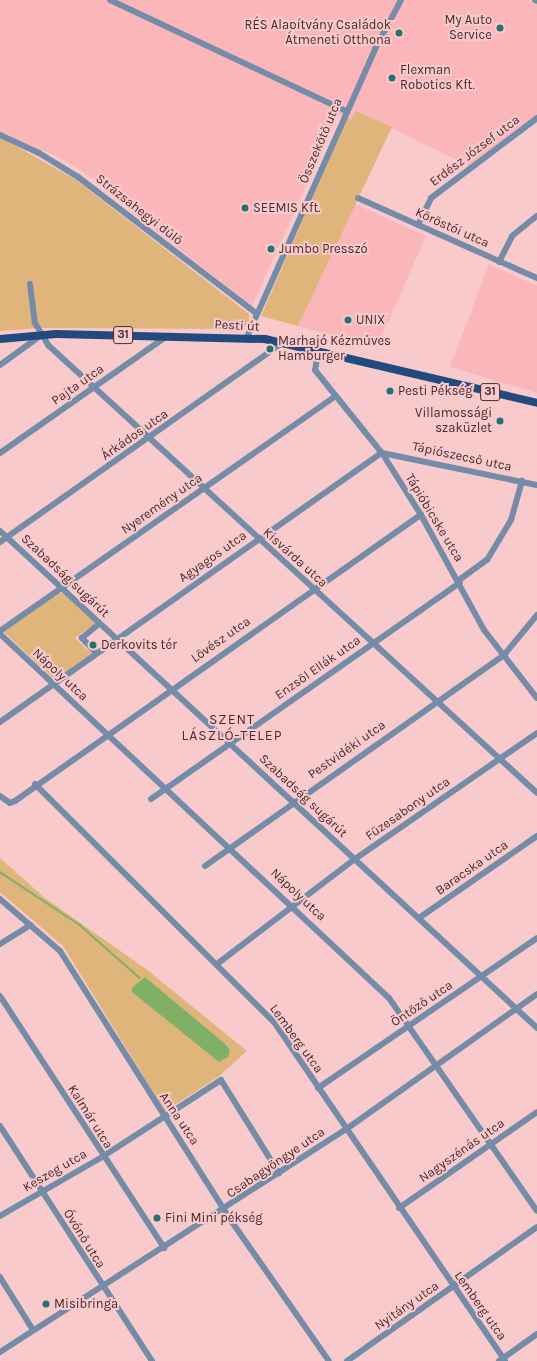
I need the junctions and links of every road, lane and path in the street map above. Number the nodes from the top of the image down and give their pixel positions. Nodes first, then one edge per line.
1 (110, 0) edge
2 (401, 0) edge
3 (346, 111) junction
4 (537, 118) edge
5 (0, 135) edge
6 (358, 198) dead end
7 (537, 216) edge
8 (418, 225) junction
9 (499, 262) junction
10 (537, 278) edge
11 (30, 284) dead end
12 (257, 314) junction
13 (42, 335) junction
14 (169, 335) junction
15 (247, 337) junction
16 (0, 339) edge
17 (282, 343) junction
18 (318, 352) junction
19 (0, 365) edge
20 (95, 387) junction
21 (336, 396) junction
22 (537, 403) edge
23 (150, 438) junction
24 (0, 453) edge
25 (382, 453) junction
26 (522, 481) junction
27 (537, 484) edge
28 (205, 488) junction
29 (421, 515) junction
30 (0, 531) edge
31 (7, 538) junction
32 (258, 540) junction
33 (0, 542) edge
34 (459, 581) junction
35 (62, 588) junction
36 (312, 588) junction
37 (537, 615) edge
38 (100, 623) junction
39 (0, 633) edge
40 (117, 639) junction
41 (374, 642) junction
42 (96, 653) junction
43 (504, 655) junction
44 (54, 684) junction
45 (171, 689) junction
46 (536, 694) edge
47 (436, 701) junction
48 (0, 722) edge
49 (108, 733) junction
50 (537, 733) edge
51 (230, 743) junction
52 (500, 758) junction
53 (35, 784) junction
54 (167, 788) junction
55 (537, 793) edge
56 (0, 796) edge
57 (151, 799) dead end
58 (293, 802) junction
59 (537, 836) edge
60 (230, 847) junction
61 (355, 859) junction
62 (205, 866) dead end
63 (0, 899) edge
64 (294, 906) junction
65 (419, 918) junction
66 (30, 925) junction
67 (537, 938) edge
68 (0, 944) edge
69 (217, 964) junction
70 (482, 977) junction
71 (537, 994) edge
72 (0, 996) edge
73 (516, 1008) junction
74 (409, 1027) junction
75 (537, 1028) edge
76 (436, 1066) junction
77 (318, 1088) junction
78 (537, 1112) edge
79 (163, 1117) junction
80 (0, 1126) edge
81 (346, 1130) junction
82 (490, 1144) junction
83 (102, 1157) junction
84 (279, 1173) junction
85 (41, 1191) junction
86 (399, 1208) junction
87 (226, 1209) junction
88 (537, 1211) edge
89 (0, 1216) edge
90 (537, 1227) edge
91 (164, 1248) junction
92 (0, 1277) edge
93 (102, 1287) junction
94 (453, 1288) junction
95 (33, 1330) junction
96 (537, 1334) edge
97 (0, 1352) edge
98 (503, 1360) edge
99 (152, 1361) edge
100 (329, 1361) edge
101 (347, 1361) edge

1 - 3 street
2 - 3 street, Összekötő utca
3 - 12 street, Összekötő utca
4 - 8 street, Erdész József utca
5 - 12 street, Strázsahegyi dűlő
6 - 8 street, Köröstói utca
7 - 9 street
8 - 9 street, Köröstói utca
9 - 10 street, Köröstói utca
11 - 13 street
12 - 15 street, Összekötő utca
13 - 14 main road, Pesti út / 31
13 - 16 main road, Pesti út / 31
13 - 19 street
13 - 20 street, Kisvárda utca
14 - 15 main road, Pesti út / 31
14 - 20 street, Pajta utca
15 - 17 main road, Pesti út / 31
17 - 18 main road, Pesti út / 31
17 - 23 street, Árkádos utca
18 - 21 street, Tápióbicske utca
18 - 22 main road, Pesti út / 31
20 - 23 street, Kisvárda utca
20 - 24 street, Pajta utca
21 - 25 street, Tápióbicske utca
21 - 28 street, Nyeremény utca
23 - 28 street, Kisvárda utca
23 - 31 street, Árkádos utca
25 - 26 street, Tápiószecső utca
25 - 29 street, Tápióbicske utca
25 - 32 street, Agyagos utca
26 - 27 street, Tápiószecső utca
26 - 34 street, Enzsöl Ellák utca
28 - 32 street, Kisvárda utca
28 - 35 street, Nyeremény utca
29 - 34 street, Tápióbicske utca
29 - 36 street, Lövész utca
30 - 31 street, Szabadság sugárút
31 - 33 street, Árkádos utca
31 - 35 street, Szabadság sugárút
32 - 36 street, Kisvárda utca
32 - 40 street, Agyagos utca
34 - 41 street, Enzsöl Ellák utca
34 - 43 street, Tápióbicske utca
35 - 38 street, Szabadság sugárút
35 - 39 street, Nyeremény utca
36 - 41 street, Kisvárda utca
36 - 45 street, Lövész utca
37 - 43 street, Pestvidéki utca
38 - 40 street, Szabadság sugárút
38 - 42 street
39 - 44 street, Nápoly utca
40 - 42 street
40 - 45 street, Szabadság sugárút
41 - 47 street, Kisvárda utca
41 - 51 street, Enzsöl Ellák utca
42 - 44 street
43 - 46 street, Tápióbicske utca
43 - 47 street, Pestvidéki utca
44 - 48 street
44 - 49 street, Nápoly utca
45 - 49 street, Lövész utca
45 - 51 street, Szabadság sugárút
47 - 52 street, Kisvárda utca
47 - 58 street, Pestvidéki utca
49 - 53 street, Lövész utca
49 - 54 street, Nápoly utca
50 - 52 street, Füzesabony utca
51 - 54 street, Enzsöl Ellák utca
51 - 58 street, Szabadság sugárút
52 - 55 street, Kisvárda utca
52 - 61 street, Füzesabony utca
53 - 56 street
53 - 69 street, Lemberg utca
54 - 57 street, Enzsöl Ellák utca
54 - 60 street, Nápoly utca
58 - 60 street, Pestvidéki utca
58 - 61 street, Szabadság sugárút
59 - 65 street, Baracska utca
60 - 62 street, Pestvidéki utca
60 - 64 street, Nápoly utca
61 - 64 street, Füzesabony utca
61 - 65 street, Szabadság sugárút
63 - 66 street, Anna utca
64 - 69 street, Füzesabony utca
64 - 74 street, Nápoly utca
65 - 70 street, Szabadság sugárút
66 - 68 street
66 - 79 street, Anna utca
67 - 70 street, Öntöző utca
69 - 77 street, Lemberg utca
70 - 73 street, Szabadság sugárút
70 - 74 street, Öntöző utca
71 - 73 street, Csabagyöngye utca
72 - 83 street, Kalmár utca
73 - 75 street, Szabadság sugárút
73 - 76 street, Csabagyöngye utca
74 - 76 street, Nápoly utca
74 - 77 street, Öntöző utca
76 - 81 street, Csabagyöngye utca
76 - 82 street, Nápoly utca
77 - 81 street, Lemberg utca
78 - 82 street, Nagyszénás utca
79 - 83 street, Keszeg utca
79 - 84 street, Keszeg utca
79 - 87 street, Anna utca
80 - 85 street, Óvónő utca
81 - 84 street, Csabagyöngye utca
81 - 86 street, Lemberg utca
82 - 86 street, Nagyszénás utca
82 - 88 street, Nápoly utca
83 - 85 street, Keszeg utca
83 - 91 street, Kalmár utca
84 - 87 street, Csabagyöngye utca
85 - 89 street, Keszeg utca
85 - 93 street, Óvónő utca
86 - 94 street, Lemberg utca
87 - 91 street, Csabagyöngye utca
87 - 100 street, Anna utca
90 - 94 street, Nyitány utca
91 - 93 street, Csabagyöngye utca
92 - 95 street
93 - 95 street, Csabagyöngye utca
93 - 99 street, Óvónő utca
94 - 98 street, Lemberg utca
94 - 101 street, Nyitány utca
95 - 97 street, Csabagyöngye utca
96 - 98 street

